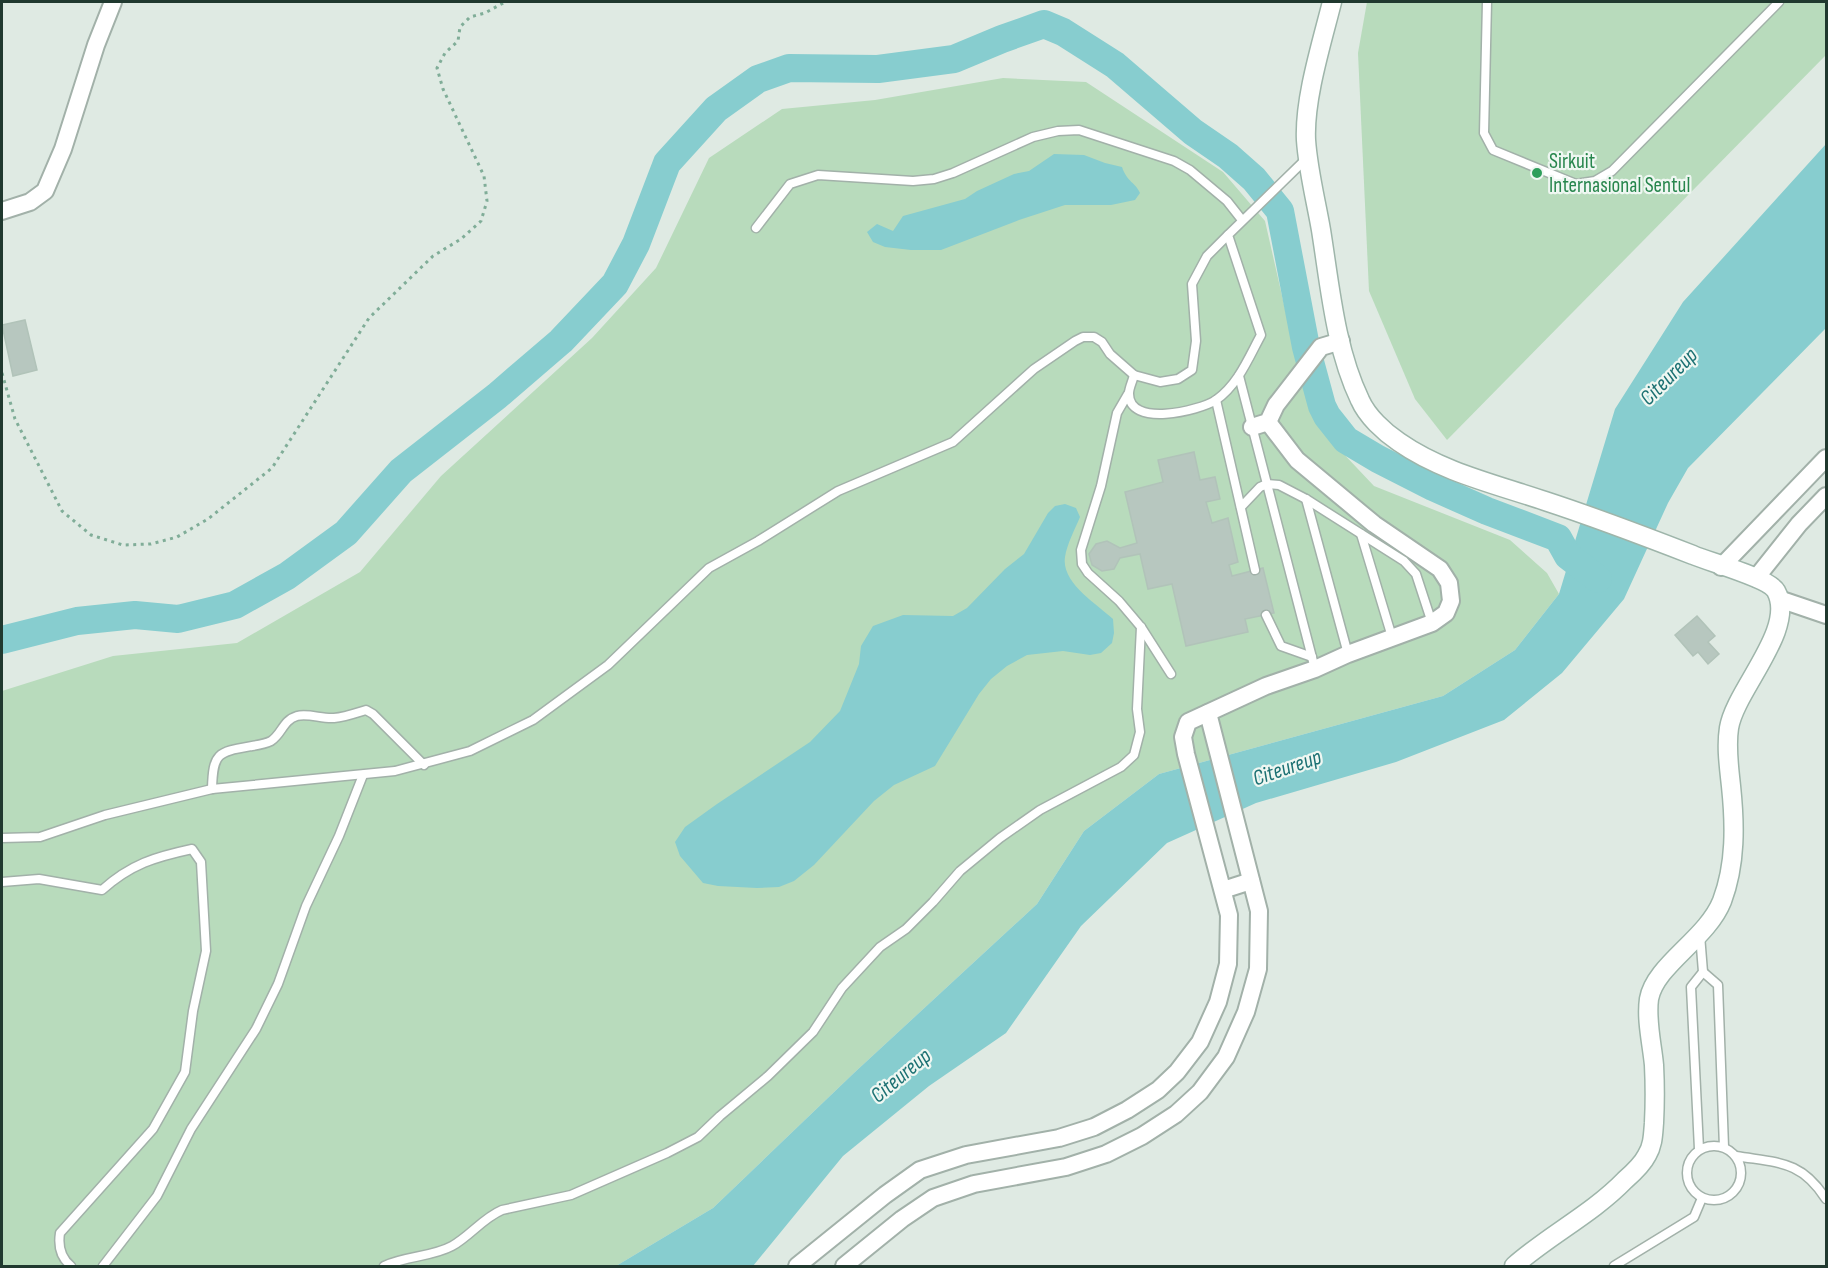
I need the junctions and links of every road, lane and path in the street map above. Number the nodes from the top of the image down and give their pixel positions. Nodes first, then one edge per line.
1 (113, 2) edge
2 (505, 2) edge
3 (1332, 2) edge
4 (1487, 2) edge
5 (1779, 2) edge
6 (1309, 156) junction
7 (2, 211) edge
8 (1242, 220) junction
9 (756, 228) dead end
10 (1228, 235) junction
11 (1341, 341) junction
12 (2, 373) edge
13 (1134, 375) junction
14 (1239, 376) junction
15 (1128, 394) junction
16 (1216, 400) junction
17 (1260, 425) junction
18 (1827, 458) edge
19 (1267, 484) junction
20 (1827, 496) edge
21 (1306, 499) junction
22 (1241, 507) junction
23 (1361, 534) junction
24 (1721, 567) junction
25 (1255, 570) dead end
26 (1756, 578) junction
27 (1779, 599) junction
28 (1266, 615) dead end
29 (1827, 615) edge
30 (1432, 623) junction
31 (1141, 627) junction
32 (1392, 637) junction
33 (1348, 654) junction
34 (1313, 663) junction
35 (1171, 674) dead end
36 (1208, 713) junction
37 (424, 765) junction
38 (363, 775) junction
39 (212, 789) junction
40 (2, 838) edge
41 (1251, 881) junction
42 (2, 882) edge
43 (1223, 890) junction
44 (1700, 935) junction
45 (1703, 972) junction
46 (1724, 1147) junction
47 (1700, 1149) junction
48 (1736, 1156) junction
49 (1702, 1198) junction
50 (1827, 1199) edge
51 (71, 1266) edge
52 (103, 1266) edge
53 (384, 1266) edge
54 (797, 1266) edge
55 (844, 1266) edge
56 (1514, 1266) edge
57 (1614, 1266) edge

1 - 7 street
2 - 12 path
3 - 6 street
4 - 5 lane
6 - 8 lane
6 - 11 street
8 - 9 lane
8 - 10 lane
10 - 13 lane
10 - 14 lane
11 - 17 street
11 - 24 street
13 - 15 lane
13 - 37 lane
14 - 16 lane
14 - 17 lane
15 - 16 lane
15 - 31 lane
16 - 22 lane
17 - 19 lane
17 - 30 street
18 - 24 street
19 - 21 lane
19 - 22 lane
19 - 34 lane
20 - 26 street
21 - 23 lane
21 - 33 lane
22 - 25 lane
23 - 30 lane
23 - 32 lane
24 - 26 street
26 - 27 street
27 - 29 street
27 - 44 street
28 - 34 lane
30 - 32 street
31 - 35 lane
31 - 53 lane
32 - 33 street
33 - 34 street
34 - 36 street
36 - 41 street
36 - 43 street
37 - 38 lane
37 - 39 lane
38 - 39 lane
38 - 52 lane
39 - 40 lane
41 - 43 street
41 - 55 street
42 - 51 lane
43 - 54 street
44 - 45 lane
44 - 56 street
45 - 46 lane
45 - 47 lane
46 - 47 lane
46 - 48 lane
47 - 49 lane
48 - 49 lane
48 - 50 lane
49 - 57 lane

